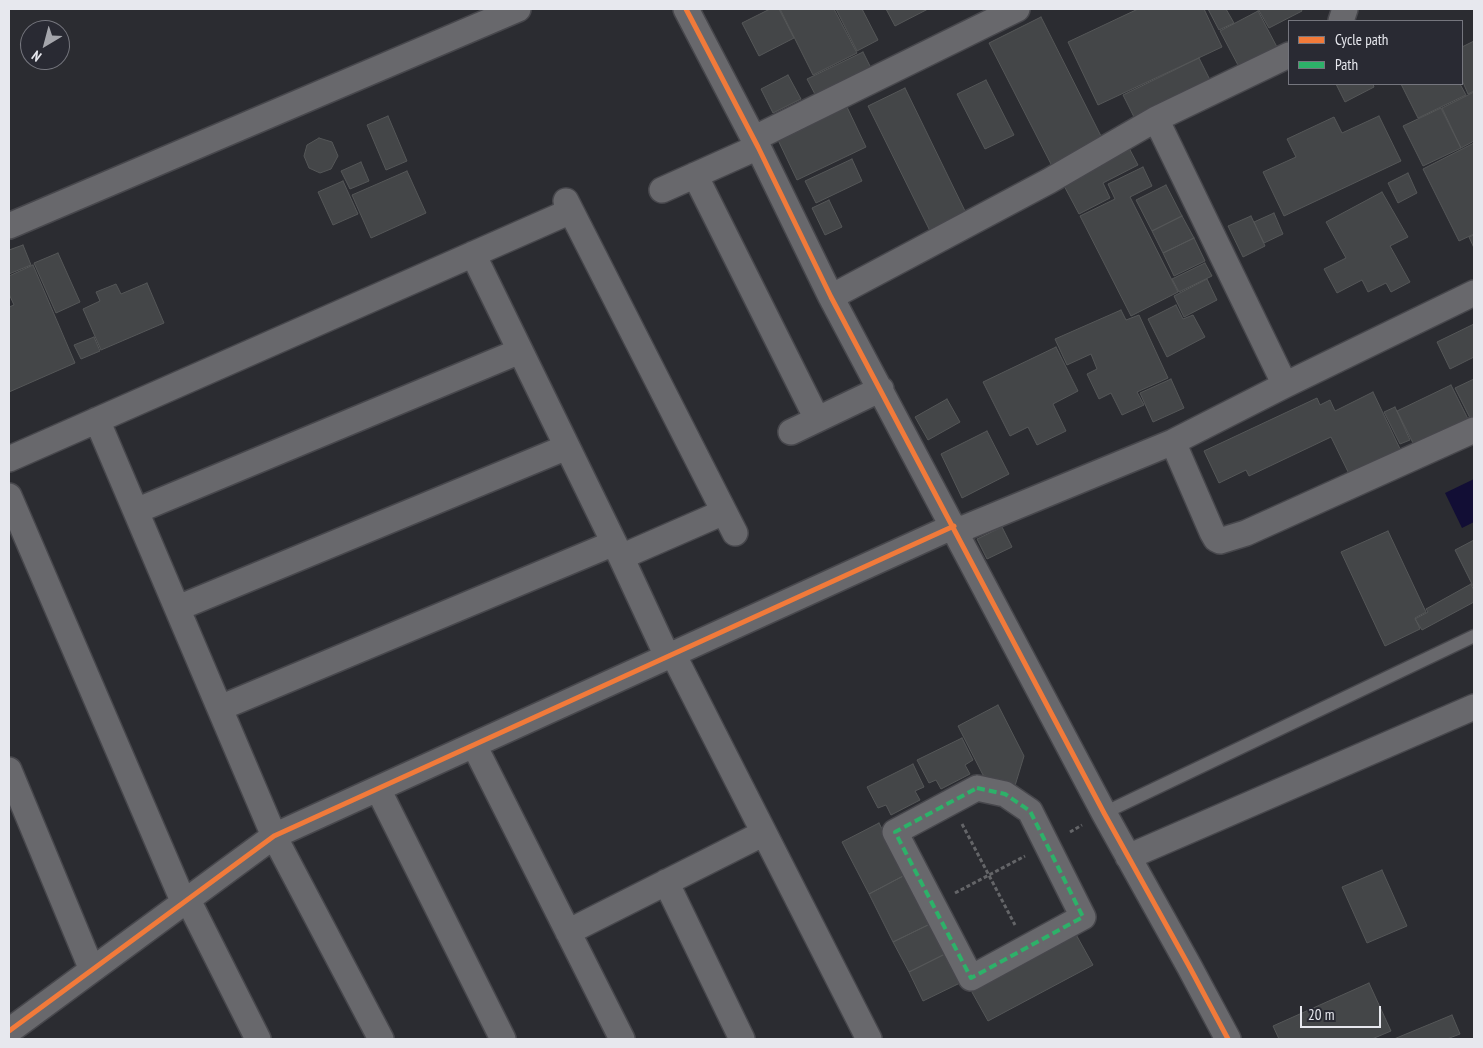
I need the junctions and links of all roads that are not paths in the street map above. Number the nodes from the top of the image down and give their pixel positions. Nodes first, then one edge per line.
1 (518, 9) edge
2 (686, 9) edge
3 (1017, 9) edge
4 (1288, 55) edge
5 (1156, 120) junction
6 (756, 143) junction
7 (695, 175) junction
8 (662, 190) dead end
9 (9, 226) edge
10 (474, 254) junction
11 (1474, 293) edge
12 (831, 296) junction
13 (520, 351) junction
14 (1285, 385) junction
15 (880, 389) junction
16 (817, 419) junction
17 (97, 420) junction
18 (1474, 430) edge
19 (791, 432) dead end
20 (1173, 442) junction
21 (567, 447) junction
22 (9, 459) edge
23 (9, 496) edge
24 (136, 511) junction
25 (955, 528) junction
26 (617, 550) junction
27 (178, 608) junction
28 (1474, 636) edge
29 (670, 655) junction
30 (1474, 707) edge
31 (220, 708) junction
32 (474, 745) junction
33 (9, 770) edge
34 (378, 788) junction
35 (1104, 813) junction
36 (764, 833) junction
37 (274, 836) junction
38 (1128, 857) junction
39 (666, 882) junction
40 (186, 901) junction
41 (568, 932) junction
42 (1027, 947) joint
43 (92, 970) junction
44 (9, 1031) edge
45 (258, 1039) edge
46 (381, 1039) edge
47 (503, 1039) edge
48 (622, 1039) edge
49 (742, 1039) edge
50 (869, 1039) edge
51 (1228, 1039) edge

1 - 9 street
2 - 6 street
3 - 6 street
4 - 5 street
5 - 12 street
5 - 14 street
6 - 7 street
6 - 12 street
7 - 8 street
7 - 16 street
10 - 13 street
10 - 17 street
10 - 26 street
11 - 14 street
12 - 15 street
13 - 21 street
13 - 24 street
14 - 20 street
15 - 16 street
15 - 25 street
16 - 19 street
17 - 22 street
17 - 24 street
18 - 20 street
20 - 25 street
21 - 26 street
21 - 27 street
23 - 40 street
24 - 27 street
25 - 29 street
25 - 35 street
26 - 29 street
26 - 31 street
27 - 31 street
28 - 35 lane
29 - 32 street
29 - 36 street
30 - 38 street
31 - 37 street
32 - 34 street
32 - 41 street
33 - 43 street
34 - 37 street
34 - 47 street
35 - 38 street
36 - 39 street
36 - 50 street
37 - 40 street
37 - 46 street
38 - 51 street
39 - 41 street
39 - 49 street
40 - 43 street
40 - 45 street
41 - 48 street
42 - 42 street
43 - 44 street

